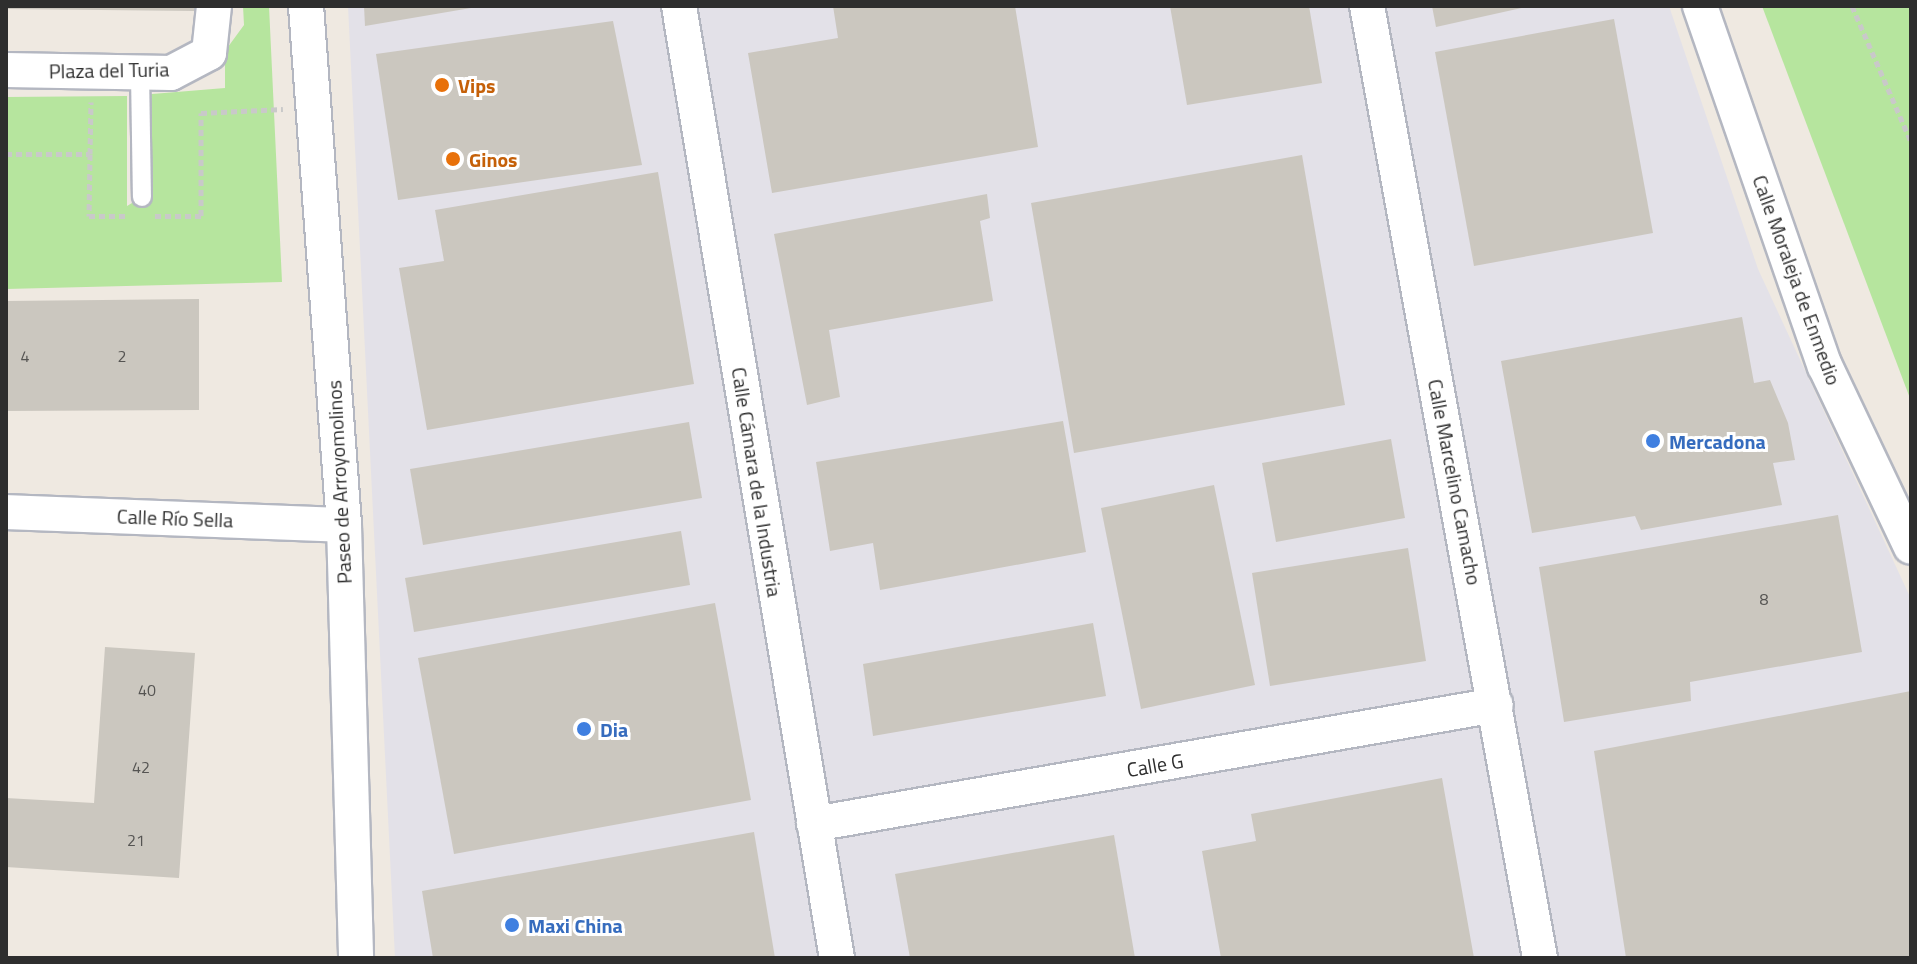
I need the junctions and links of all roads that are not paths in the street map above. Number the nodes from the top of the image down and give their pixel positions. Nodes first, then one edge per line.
1 (214, 6) edge
2 (306, 6) edge
3 (679, 6) edge
4 (1367, 6) edge
5 (1700, 6) edge
6 (6, 70) edge
7 (140, 73) junction
8 (142, 197) dead end
9 (6, 512) edge
10 (344, 525) junction
11 (1911, 547) edge
12 (1496, 705) junction
13 (814, 824) junction
14 (356, 958) edge
15 (837, 958) edge
16 (1540, 958) edge

1 - 7 street, Plaza del Turia
2 - 10 street, Paseo de Arroyomolinos
3 - 13 street, Calle Cámara de la Industria
4 - 12 street, Calle Marcelino Camacho
5 - 11 street, Calle Moraleja de Enmedio
6 - 7 street, Plaza del Turia
7 - 8 lane
9 - 10 street, Calle Río Sella
10 - 14 street, Paseo de Arroyomolinos
12 - 13 street, Calle G
12 - 16 street, Calle Marcelino Camacho
13 - 15 street, Calle Cámara de la Industria

